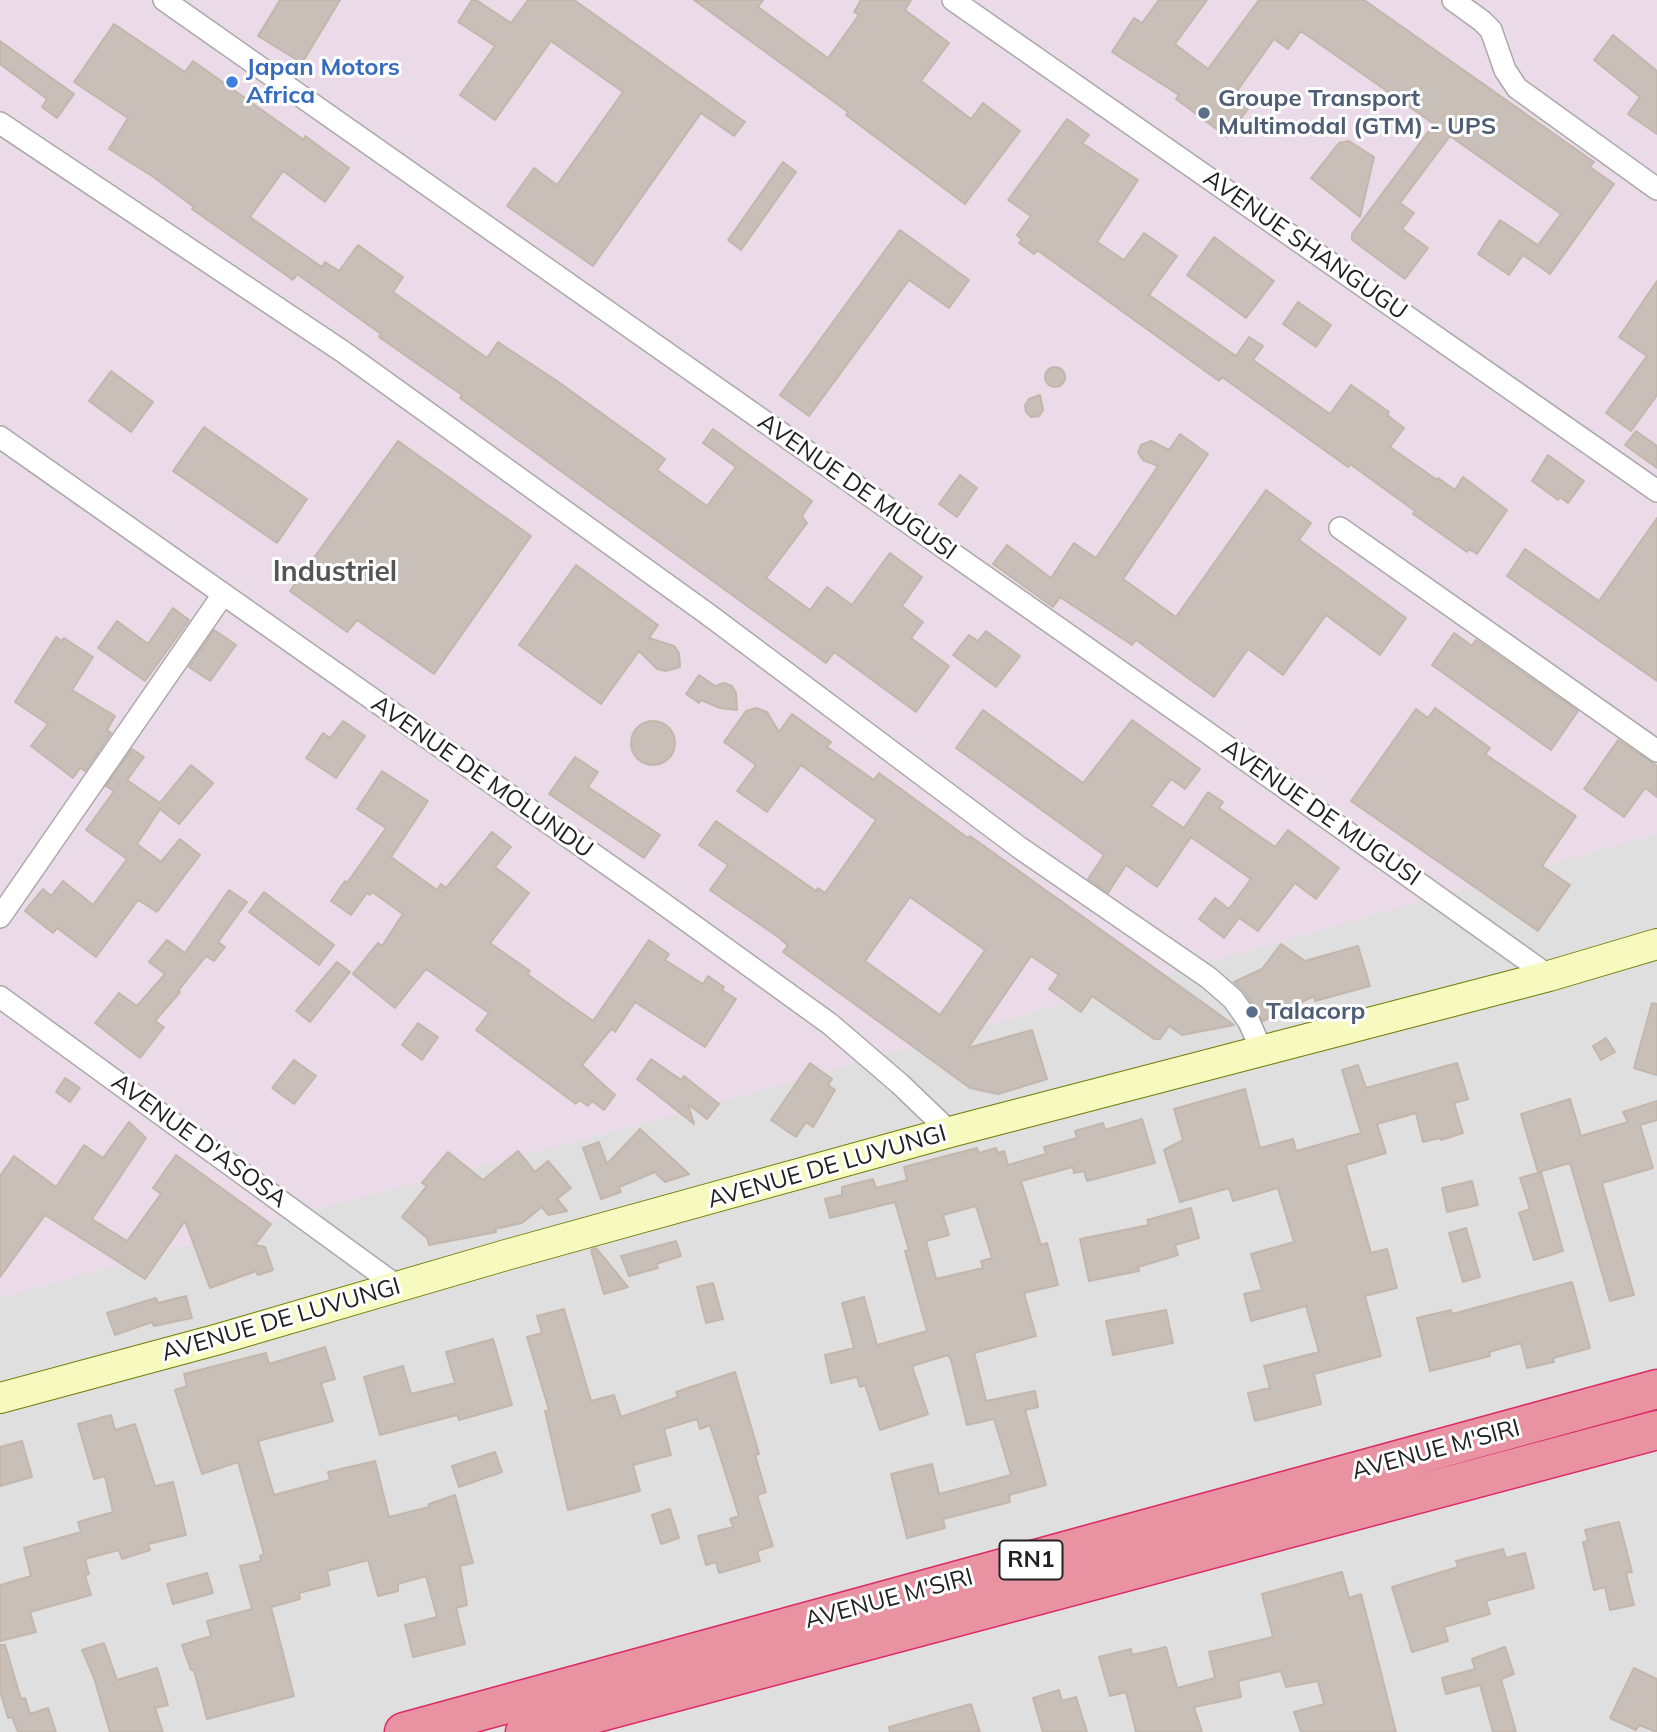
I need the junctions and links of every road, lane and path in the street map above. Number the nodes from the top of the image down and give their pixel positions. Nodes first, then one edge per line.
1 (164, 0) edge
2 (953, 0) edge
3 (1453, 0) edge
4 (0, 123) edge
5 (1657, 189) edge
6 (0, 438) edge
7 (1657, 491) edge
8 (1340, 528) dead end
9 (222, 596) junction
10 (1657, 751) edge
11 (0, 917) edge
12 (1657, 944) edge
13 (1549, 976) junction
14 (0, 997) edge
15 (1262, 1051) junction
16 (950, 1132) junction
17 (397, 1286) junction
18 (1657, 1389) edge
19 (0, 1398) edge
20 (1657, 1430) edge
21 (531, 1731) edge
22 (404, 1732) edge

1 - 13 street, AVENUE DE MUGUSI
2 - 7 street, AVENUE SHANGUGU
3 - 5 street
4 - 15 street
6 - 9 street, AVENUE DE MOLUNDU
8 - 10 street
9 - 11 street
9 - 16 street, AVENUE DE MOLUNDU
12 - 13 street, AVENUE DE LUVUNGI
13 - 15 street, AVENUE DE LUVUNGI
14 - 17 street, AVENUE D'ASOSA
15 - 16 street, AVENUE DE LUVUNGI
16 - 17 street, AVENUE DE LUVUNGI
17 - 19 street, AVENUE DE LUVUNGI
18 - 22 highway, AVENUE M'SIRI / RN1
20 - 21 highway, AVENUE M'SIRI / RN1

